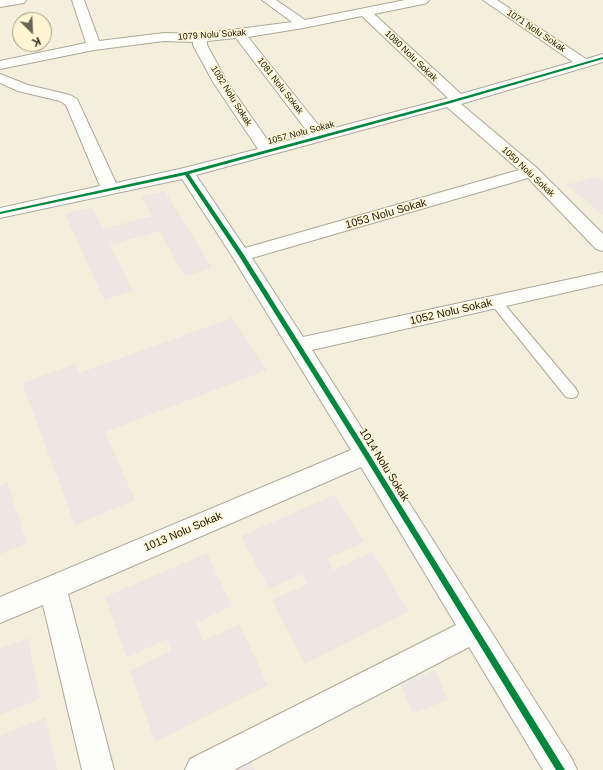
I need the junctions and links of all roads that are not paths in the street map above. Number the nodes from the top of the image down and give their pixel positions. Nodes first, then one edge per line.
1 (20, 0) edge
2 (78, 0) edge
3 (268, 0) edge
4 (422, 0) edge
5 (489, 0) edge
6 (0, 3) edge
7 (365, 12) junction
8 (303, 24) junction
9 (239, 34) junction
10 (200, 38) junction
11 (94, 46) junction
12 (603, 58) edge
13 (583, 63) junction
14 (0, 65) edge
15 (0, 78) edge
16 (454, 101) junction
17 (320, 138) junction
18 (267, 151) junction
19 (531, 172) junction
20 (186, 173) junction
21 (110, 189) junction
22 (0, 213) edge
23 (603, 245) edge
24 (241, 256) junction
25 (603, 278) edge
26 (496, 302) junction
27 (298, 346) junction
28 (571, 393) dead end
29 (366, 454) junction
30 (53, 588) junction
31 (0, 610) edge
32 (474, 630) junction
33 (98, 770) edge
34 (201, 770) edge
35 (561, 770) edge

1 - 6 street
2 - 11 street
3 - 8 street
4 - 7 street, 1079 Nolu Sokak
5 - 13 street, 1071 Nolu Sokak
7 - 8 street, 1079 Nolu Sokak
7 - 16 street, 1080 Nolu Sokak
8 - 9 street, 1079 Nolu Sokak
9 - 10 street, 1079 Nolu Sokak
9 - 17 street, 1081 Nolu Sokak
10 - 11 street, 1079 Nolu Sokak
10 - 18 street, 1082 Nolu Sokak
11 - 14 street, 1079 Nolu Sokak
12 - 13 street, 1057 Nolu Sokak
13 - 16 street, 1057 Nolu Sokak
15 - 21 street
16 - 17 street, 1057 Nolu Sokak
16 - 19 street, 1050 Nolu Sokak
17 - 18 street, 1057 Nolu Sokak
18 - 20 street, 1057 Nolu Sokak
19 - 23 street, 1050 Nolu Sokak
19 - 24 street, 1053 Nolu Sokak
20 - 21 street, 1057 Nolu Sokak
20 - 24 street, 1014 Nolu Sokak
21 - 22 street, 1057 Nolu Sokak
24 - 27 street, 1014 Nolu Sokak
25 - 26 street, 1052 Nolu Sokak
26 - 27 street, 1052 Nolu Sokak
26 - 28 lane
27 - 29 street, 1014 Nolu Sokak
29 - 30 street, 1013 Nolu Sokak
29 - 32 street, 1014 Nolu Sokak
30 - 31 street, 1013 Nolu Sokak
30 - 33 street
32 - 34 street
32 - 35 street, 1014 Nolu Sokak

